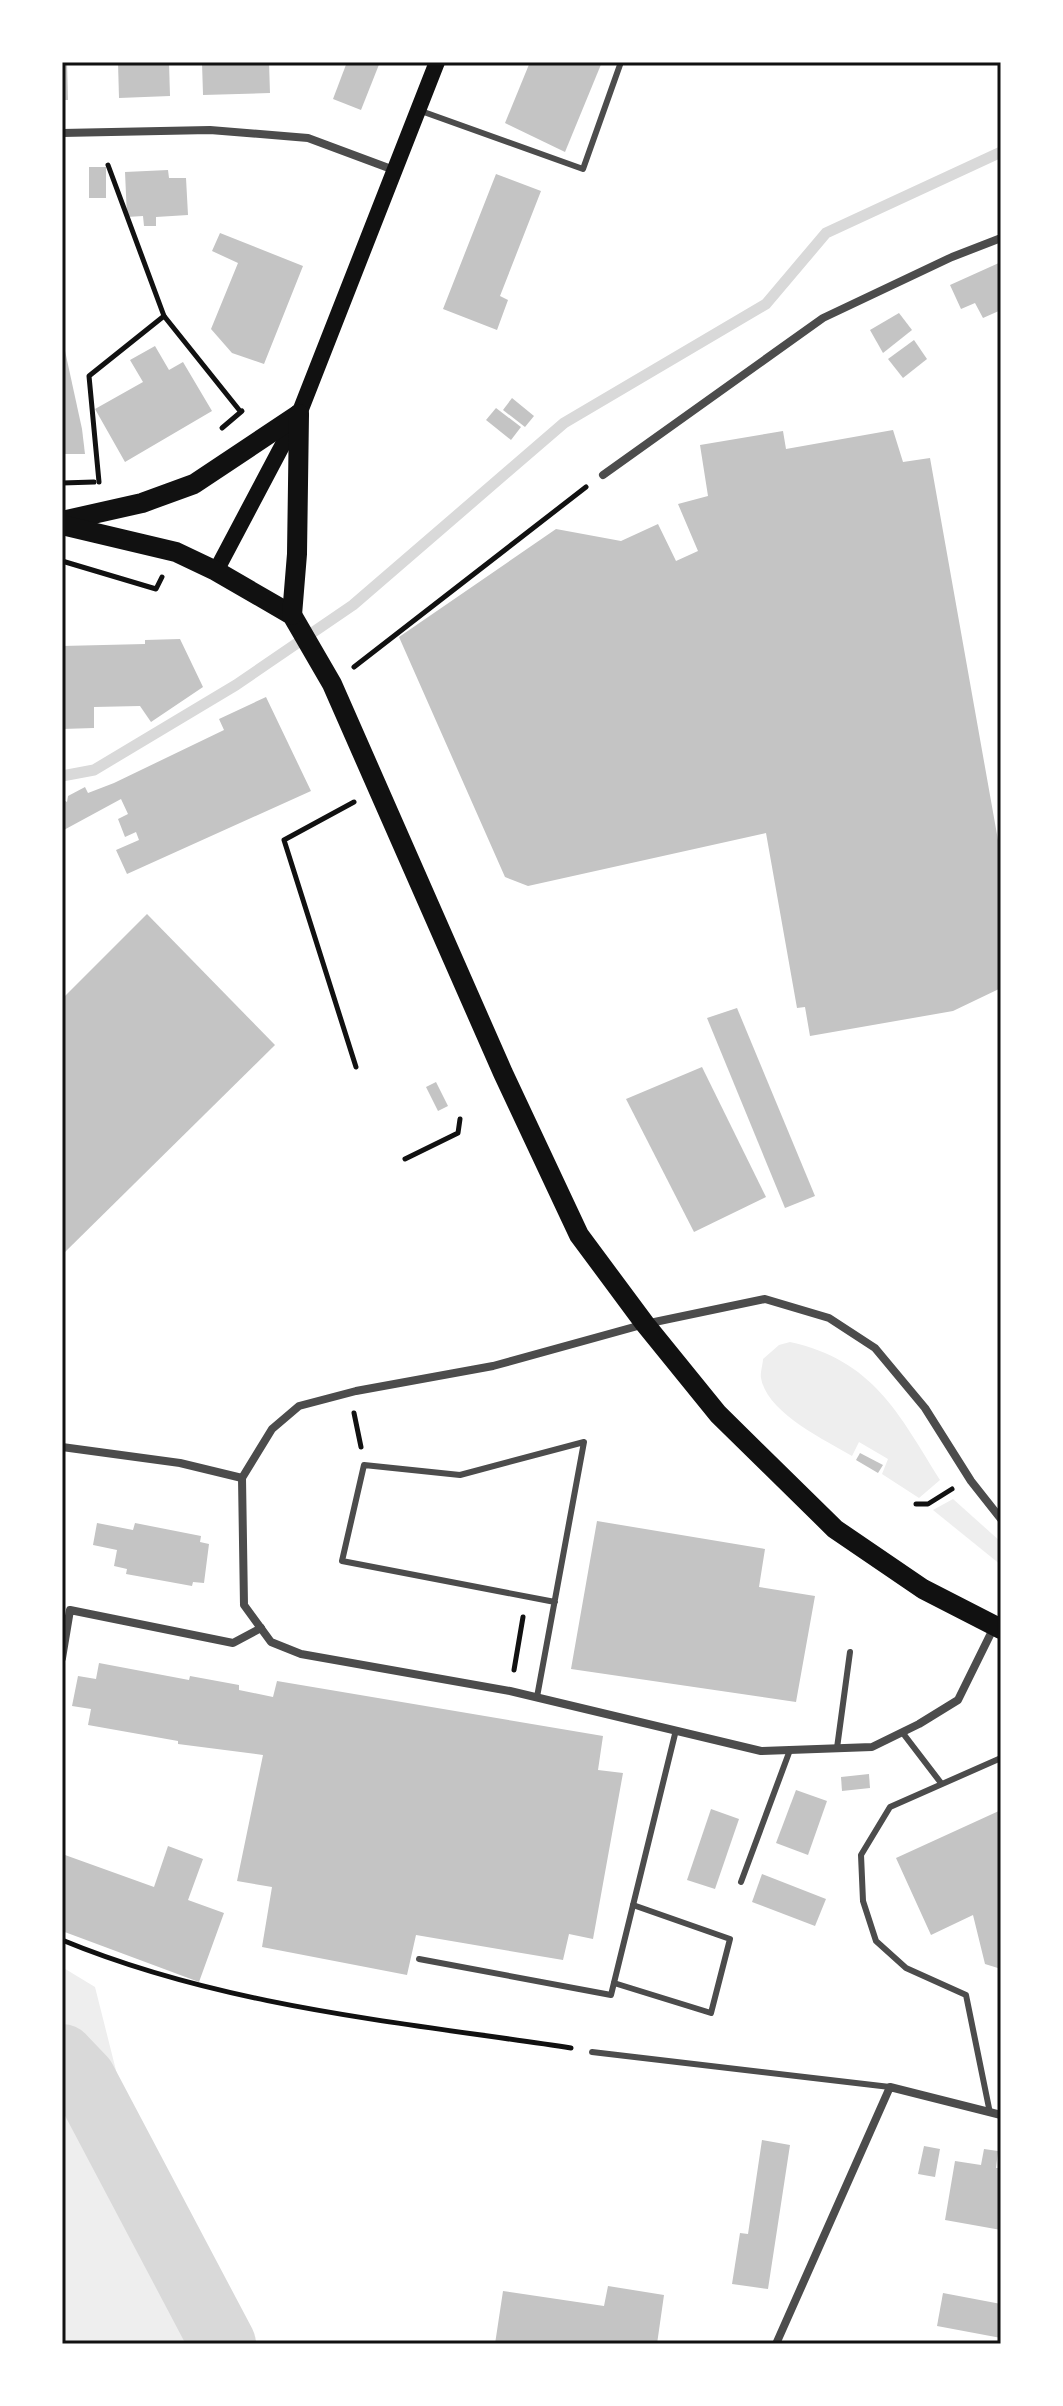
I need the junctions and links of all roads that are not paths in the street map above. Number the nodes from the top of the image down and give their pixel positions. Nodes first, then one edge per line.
1 (437, 62) edge
2 (621, 62) edge
3 (417, 110) junction
4 (62, 133) edge
5 (394, 170) junction
6 (1001, 238) edge
7 (299, 414) junction
8 (603, 475) road end
9 (62, 523) edge
10 (216, 571) junction
11 (294, 619) junction
12 (645, 1324) junction
13 (62, 1447) edge
14 (242, 1478) junction
15 (1001, 1519) edge
16 (555, 1602) junction
17 (66, 1609) edge
18 (261, 1628) junction
19 (998, 1628) edge
20 (850, 1652) dead end
21 (62, 1658) edge
22 (537, 1697) junction
23 (676, 1730) junction
24 (902, 1732) junction
25 (837, 1748) junction
26 (790, 1750) junction
27 (1001, 1758) edge
28 (941, 1783) junction
29 (741, 1882) dead end
30 (633, 1905) junction
31 (419, 1959) dead end
32 (614, 1983) junction
33 (592, 2052) road end
34 (890, 2087) junction
35 (990, 2113) junction
36 (1001, 2115) edge
37 (776, 2344) edge

1 - 3 main road
2 - 3 lane
3 - 5 main road
4 - 5 street
5 - 7 main road
6 - 8 street
7 - 9 main road
7 - 10 main road
7 - 11 main road
9 - 10 main road
10 - 11 main road
11 - 12 main road
12 - 14 street
12 - 15 street
12 - 19 main road
13 - 14 street
14 - 18 street
16 - 16 lane
16 - 22 lane
17 - 18 street
17 - 21 street
18 - 22 street
19 - 24 street
20 - 25 lane
22 - 23 street
23 - 26 street
23 - 30 lane
24 - 25 street
24 - 28 lane
25 - 26 street
26 - 29 lane
27 - 28 lane
28 - 35 lane
30 - 32 lane
30 - 32 lane
31 - 32 lane
33 - 34 lane
34 - 35 street
34 - 37 street
35 - 36 street

